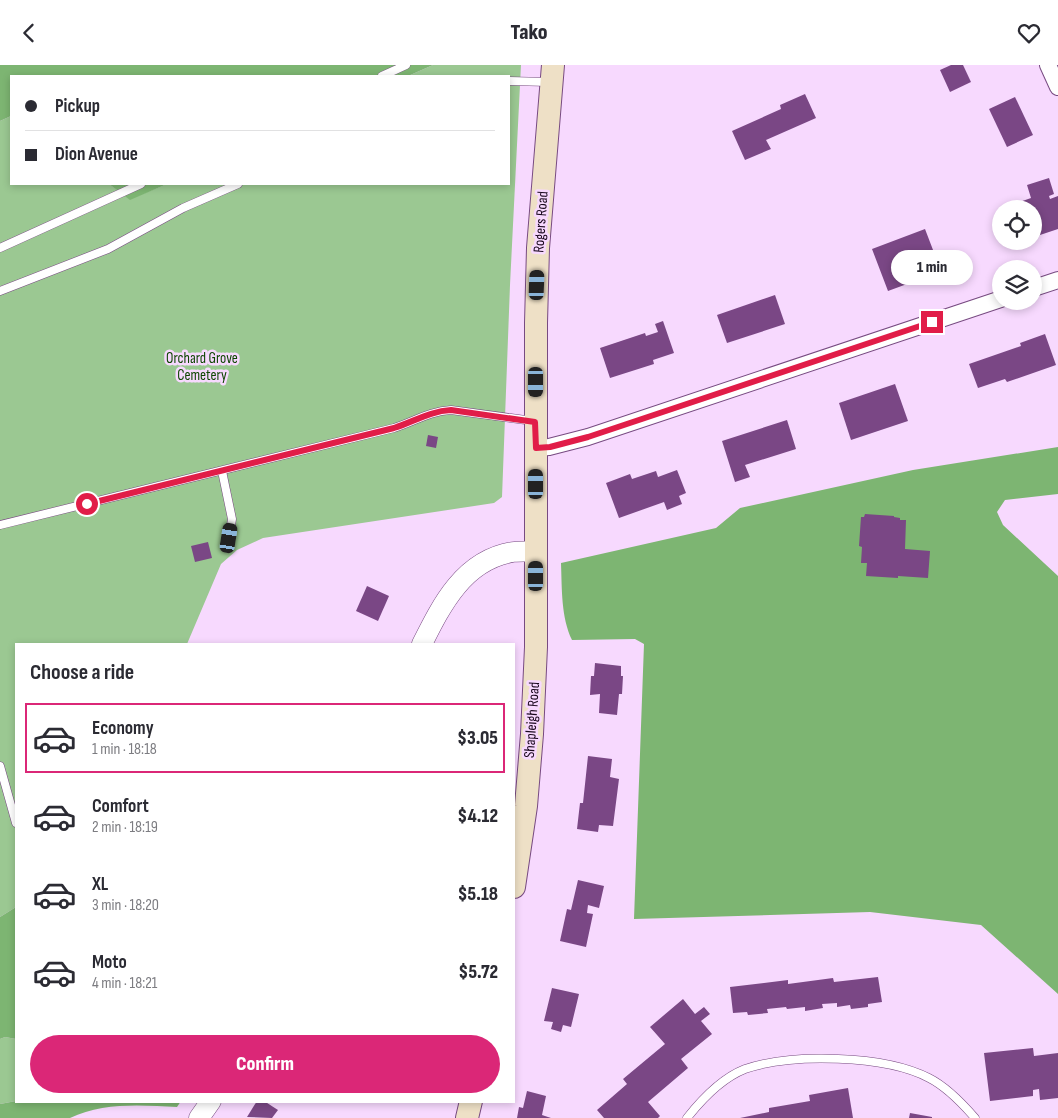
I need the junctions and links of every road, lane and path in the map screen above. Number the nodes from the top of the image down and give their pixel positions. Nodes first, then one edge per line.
1 (406, 65) edge
2 (1048, 65) edge
3 (552, 73) edge
4 (384, 75) edge
5 (510, 81) edge
6 (1058, 87) edge
7 (139, 185) edge
8 (236, 185) edge
9 (0, 248) edge
10 (1058, 280) edge
11 (1042, 285) edge
12 (0, 291) edge
13 (992, 302) edge
14 (535, 422) junction
15 (536, 448) junction
16 (222, 471) junction
17 (0, 525) edge
18 (229, 538) dead end
19 (536, 551) junction
20 (423, 643) edge
21 (0, 766) edge
22 (15, 819) edge
23 (515, 880) edge
24 (211, 1103) edge
25 (471, 1103) edge
26 (200, 1118) edge
27 (467, 1118) edge
28 (687, 1118) edge
29 (974, 1118) edge

1 - 4 lane
2 - 6 street
3 - 5 lane
3 - 14 main road, Rogers Road
7 - 9 lane
8 - 12 lane
10 - 11 street
13 - 15 street
14 - 15 main road, Rogers Road
14 - 16 lane
15 - 19 main road, Rogers Road
16 - 17 lane
16 - 18 lane
19 - 20 street
19 - 23 main road, Shapleigh Road
21 - 22 lane
24 - 26 street
25 - 27 main road
28 - 29 lane

